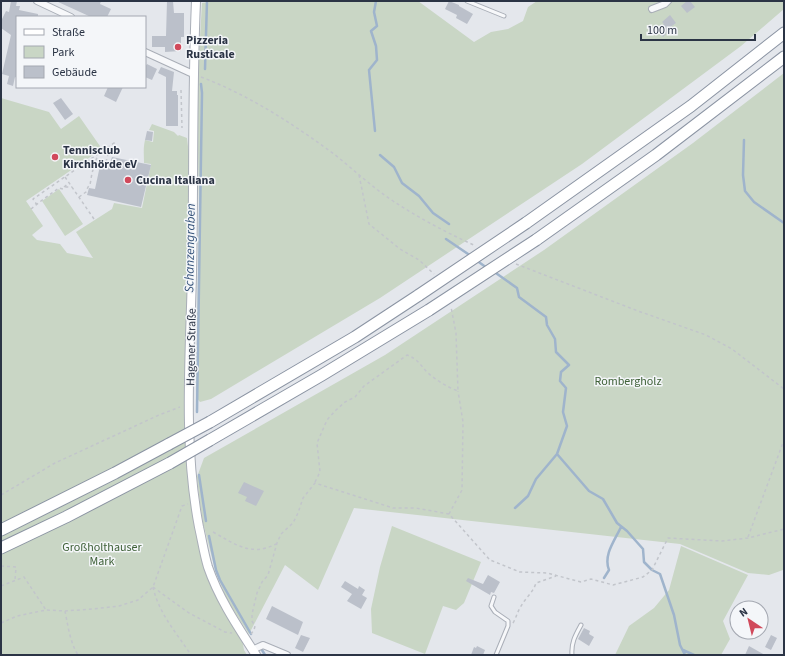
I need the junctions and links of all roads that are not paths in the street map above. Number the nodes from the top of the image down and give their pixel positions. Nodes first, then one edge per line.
1 (37, 1) edge
2 (196, 1) edge
3 (467, 1) edge
4 (668, 1) edge
5 (652, 9) dead end
6 (69, 16) edge
7 (504, 16) dead end
8 (784, 33) edge
9 (146, 52) edge
10 (784, 57) edge
11 (193, 74) junction
12 (1, 530) edge
13 (5, 547) edge
14 (494, 597) dead end
15 (581, 626) dead end
16 (254, 652) edge
17 (287, 655) edge
18 (496, 655) edge
19 (572, 655) edge

1 - 6 street
2 - 11 main road, Hagener Straße
3 - 7 lane
4 - 5 street
8 - 12 highway, bridge
9 - 11 street
10 - 13 highway, bridge
11 - 16 main road, Hagener Straße
14 - 18 lane
15 - 19 lane
16 - 17 street

